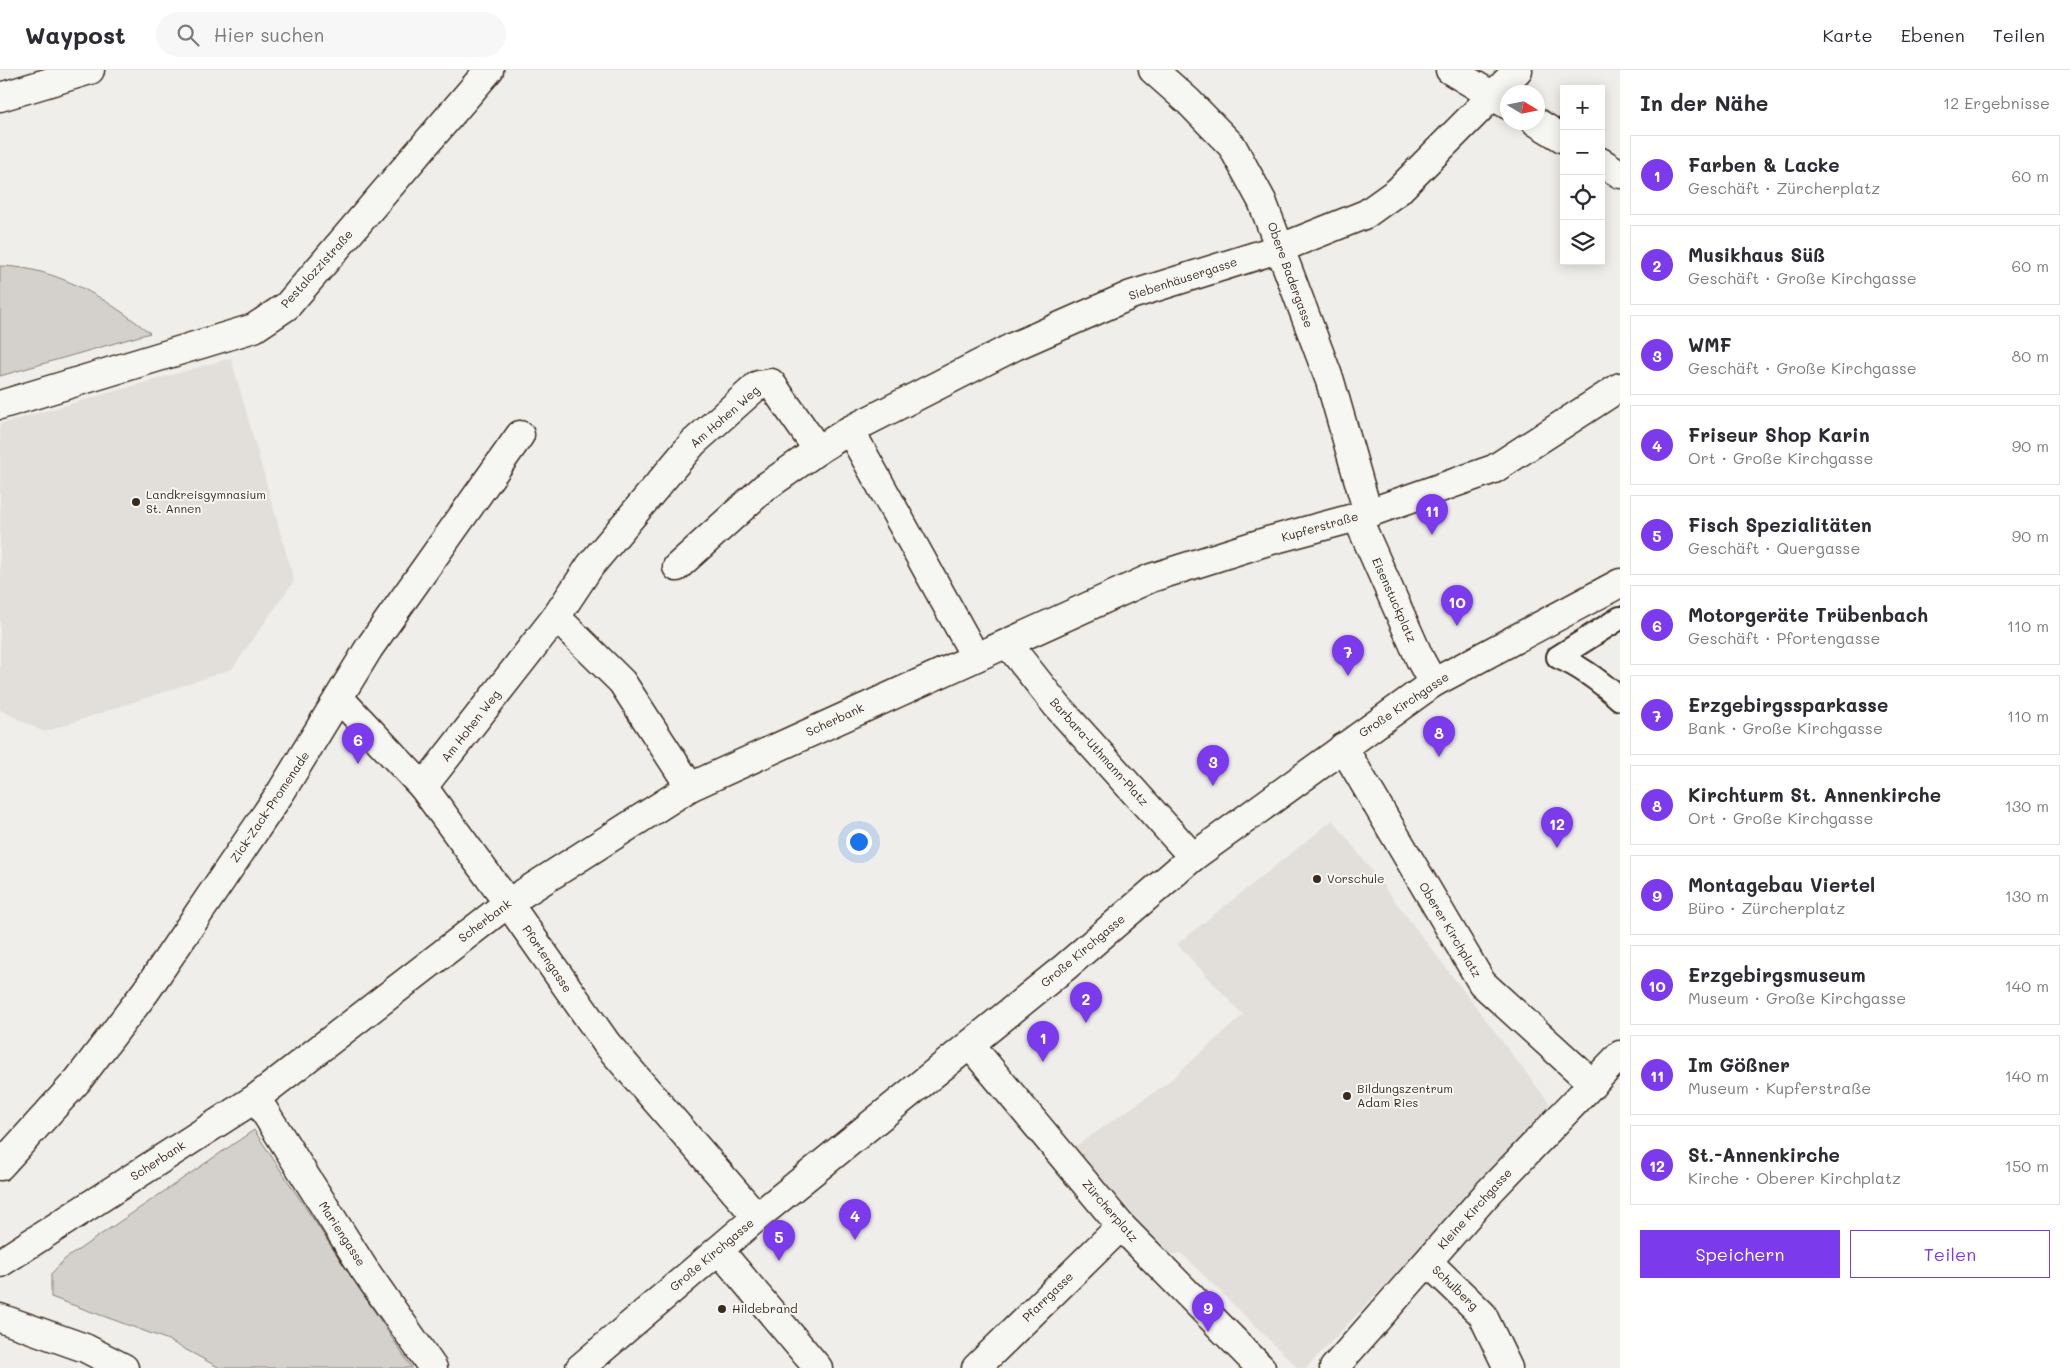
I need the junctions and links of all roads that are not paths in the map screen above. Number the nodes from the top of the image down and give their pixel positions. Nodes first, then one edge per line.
1 (90, 70) edge
2 (489, 70) edge
3 (1153, 70) edge
4 (1450, 70) edge
5 (1518, 70) edge
6 (1509, 85) edge
7 (0, 97) edge
8 (1500, 100) edge
9 (1545, 128) edge
10 (1560, 137) edge
11 (1605, 165) edge
12 (1620, 174) edge
13 (1281, 248) junction
14 (1620, 387) edge
15 (0, 405) edge
16 (850, 430) junction
17 (520, 435) dead end
18 (818, 450) junction
19 (1363, 515) junction
20 (677, 567) dead end
21 (1620, 583) edge
22 (556, 617) junction
23 (1620, 618) edge
24 (1008, 644) junction
25 (975, 656) junction
26 (1433, 683) junction
27 (340, 699) junction
28 (1620, 700) edge
29 (1343, 747) junction
30 (423, 787) junction
31 (690, 787) junction
32 (1193, 857) junction
33 (508, 903) junction
34 (970, 1044) junction
35 (1620, 1055) edge
36 (1593, 1084) junction
37 (256, 1098) junction
38 (0, 1166) edge
39 (758, 1216) junction
40 (1121, 1226) junction
41 (719, 1250) junction
42 (1428, 1262) junction
43 (0, 1263) edge
44 (0, 1318) edge
45 (124, 1368) edge
46 (433, 1368) edge
47 (580, 1368) edge
48 (818, 1368) edge
49 (976, 1368) edge
50 (1261, 1368) edge
51 (1334, 1368) edge
52 (1508, 1368) edge

1 - 7 street
2 - 15 street, Pestalozzistraße
3 - 13 street, Obere Badergasse
4 - 8 street
5 - 6 street, Siebenhäusergasse
8 - 13 street, Siebenhäusergasse
9 - 10 street
11 - 12 street
13 - 16 street, Siebenhäusergasse
13 - 19 street, Obere Badergasse
14 - 19 street, Kupferstraße
16 - 18 street, Siebenhäusergasse
16 - 25 street
17 - 27 street, Zick-Zack-Promenade
18 - 20 street
18 - 22 street, Am Hohen Weg
19 - 24 street, Kupferstraße
19 - 26 street, Eisenstuckplatz
21 - 26 street, Große Kirchgasse
22 - 30 street, Am Hohen Weg
22 - 31 street
23 - 28 street
24 - 25 street, Scherbank
24 - 32 street, Barbara-Uthmann-Platz
25 - 31 street, Scherbank
26 - 29 street, Große Kirchgasse
27 - 30 street, Pfortengasse
27 - 38 street, Zick-Zack-Promenade
29 - 32 street, Große Kirchgasse
29 - 36 street, Oberer Kirchplatz
30 - 33 street, Pfortengasse
31 - 33 street, Scherbank
32 - 34 street, Große Kirchgasse
33 - 37 street, Scherbank
33 - 39 street, Pfortengasse
34 - 39 street, Große Kirchgasse
34 - 40 street, Zürcherplatz
35 - 36 street, Kleine Kirchgasse
36 - 42 street, Kleine Kirchgasse
37 - 43 street, Scherbank
37 - 46 street, Mariengasse
39 - 41 street, Große Kirchgasse
40 - 49 street, Pfarrgasse
40 - 50 street, Zürcherplatz
41 - 47 street, Große Kirchgasse
41 - 48 street
42 - 51 street, Kleine Kirchgasse
42 - 52 street, Schulberg
44 - 45 street

